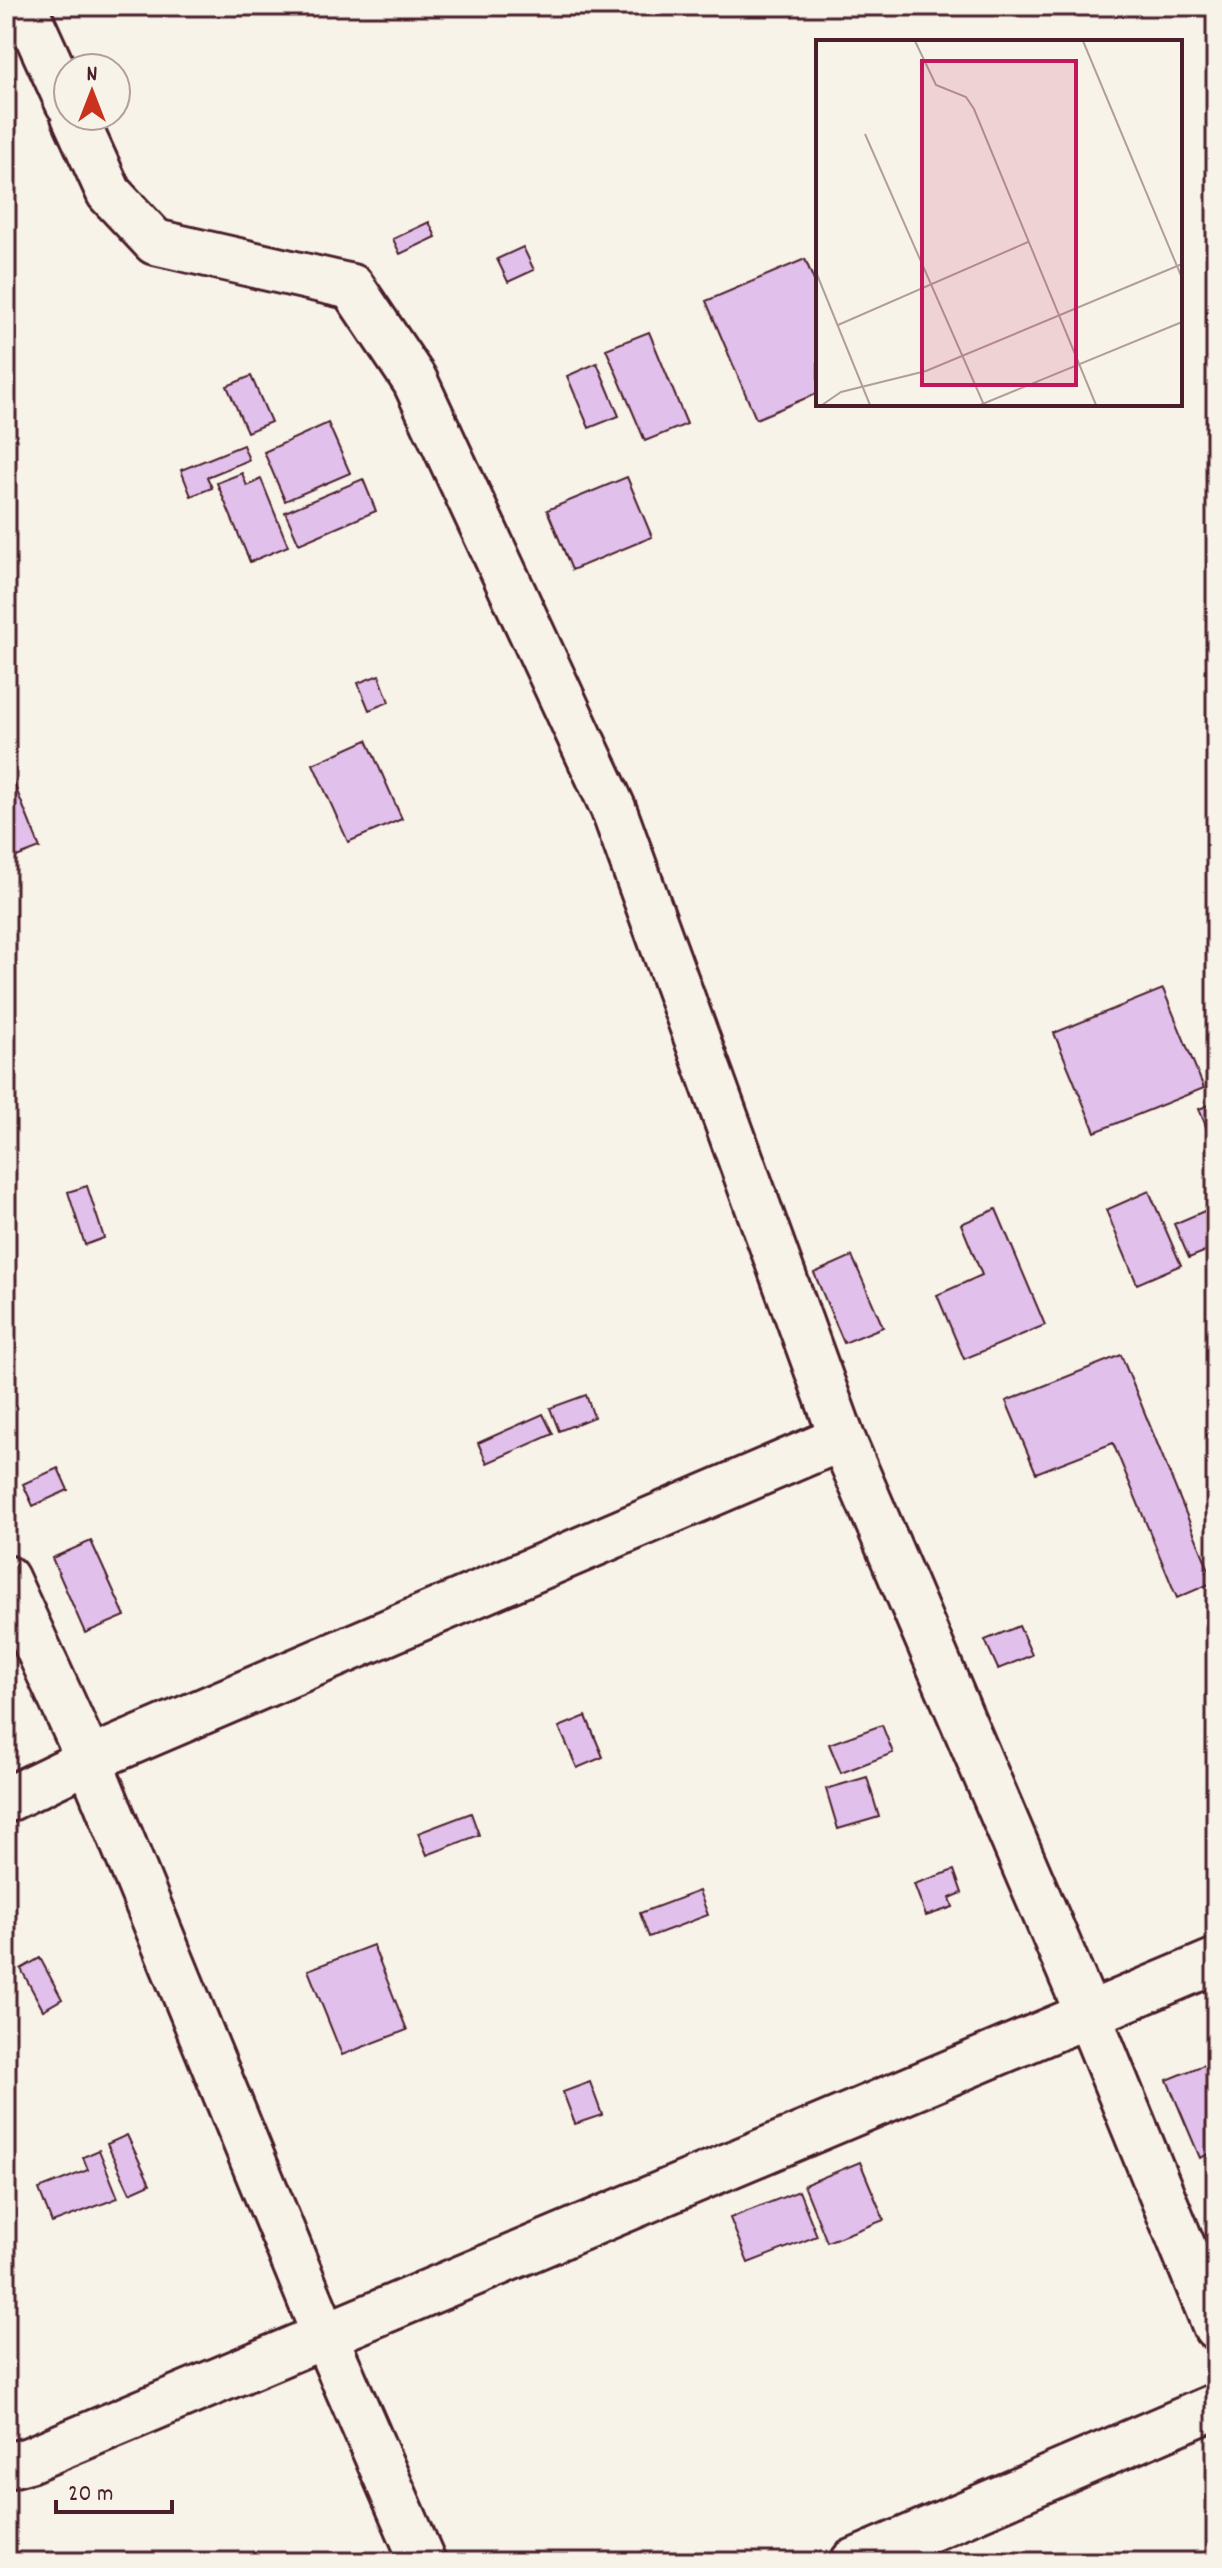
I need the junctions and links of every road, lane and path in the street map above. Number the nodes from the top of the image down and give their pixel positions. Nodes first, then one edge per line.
1 (24, 6) edge
2 (52, 68) edge
3 (81, 132) edge
4 (842, 1438) junction
5 (6, 1578) edge
6 (89, 1760) junction
7 (6, 1800) edge
8 (1216, 1961) edge
9 (1088, 2014) junction
10 (1216, 2328) edge
11 (325, 2336) junction
12 (1216, 2406) edge
13 (6, 2466) edge
14 (423, 2562) edge
15 (853, 2562) edge

1 - 2 street
3 - 4 street
4 - 6 street
4 - 9 street
5 - 6 street
6 - 7 street
6 - 11 street
8 - 9 street
9 - 10 street
9 - 11 street
11 - 13 street
11 - 14 street
12 - 15 street

